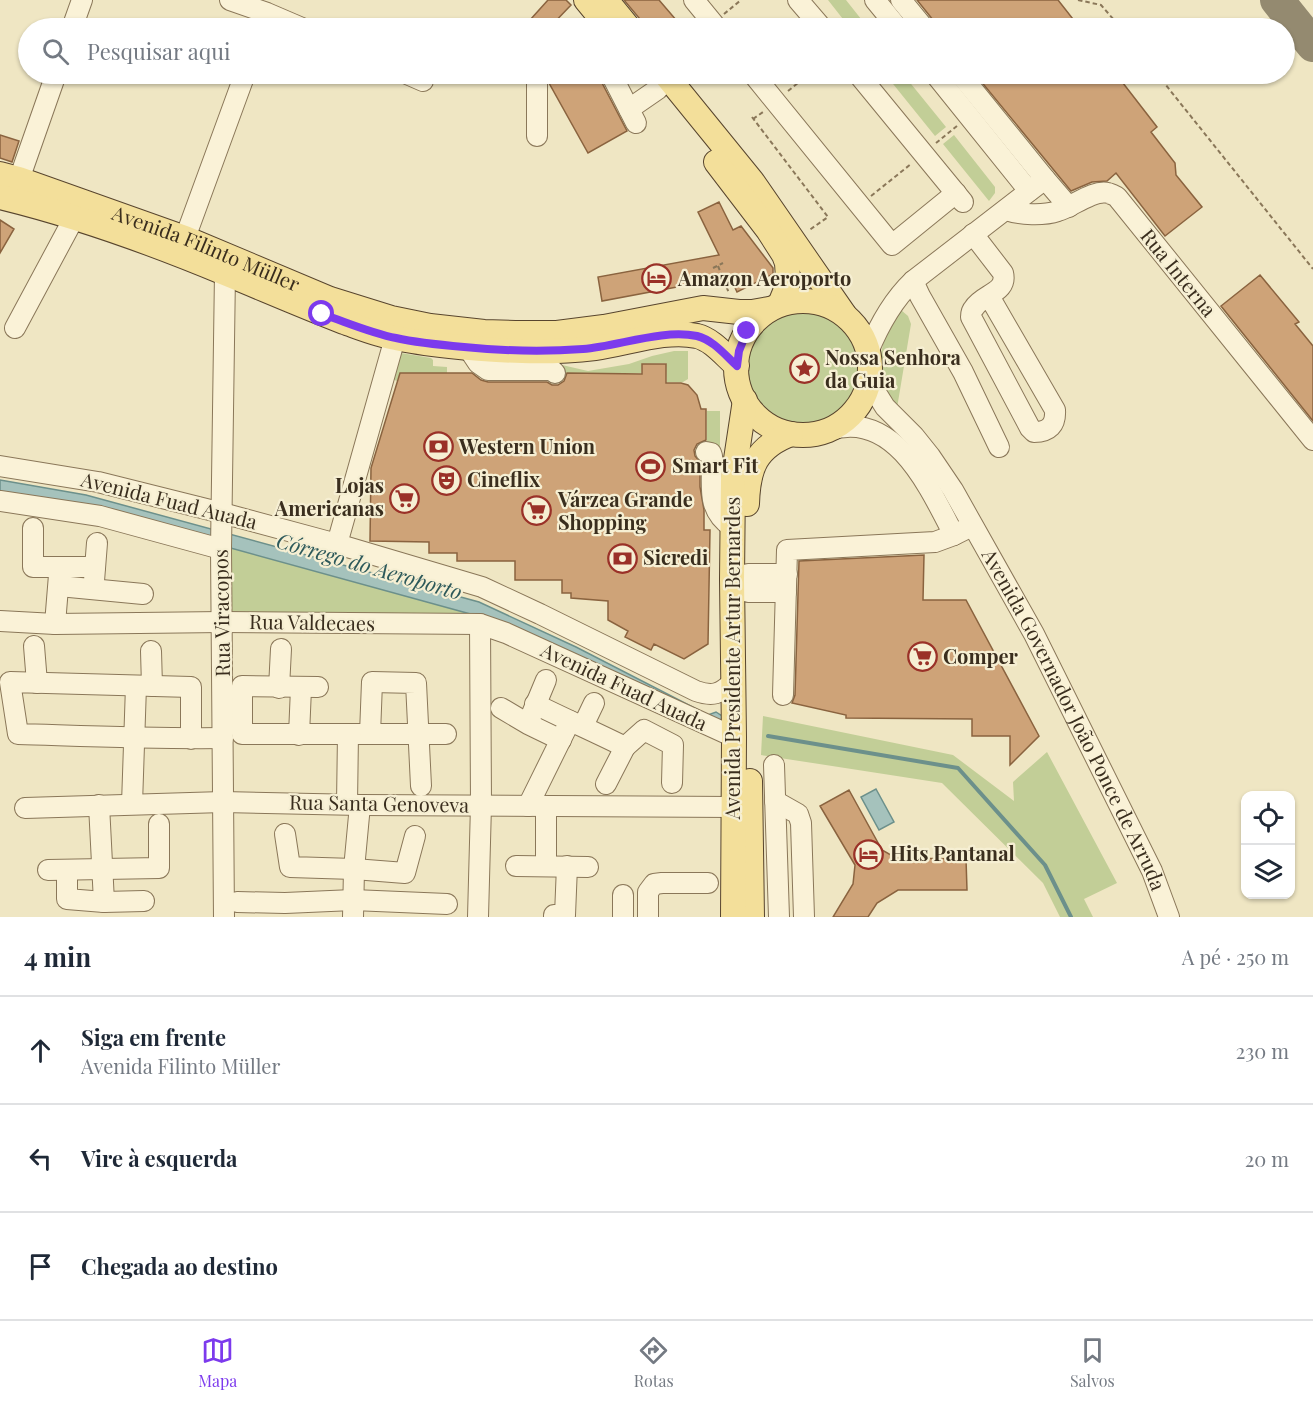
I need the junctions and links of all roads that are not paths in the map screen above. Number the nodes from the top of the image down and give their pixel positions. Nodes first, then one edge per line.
1 (82, 0) edge
2 (230, 0) edge
3 (586, 0) edge
4 (694, 0) edge
5 (798, 0) edge
6 (875, 0) edge
7 (901, 0) edge
8 (76, 18) edge
9 (259, 18) edge
10 (600, 18) edge
11 (709, 18) edge
12 (813, 18) edge
13 (890, 18) edge
14 (916, 18) edge
15 (52, 84) edge
16 (241, 84) edge
17 (537, 84) edge
18 (616, 84) edge
19 (653, 84) edge
20 (660, 84) edge
21 (661, 84) edge
22 (761, 84) edge
23 (866, 84) edge
24 (943, 84) edge
25 (968, 84) edge
26 (537, 136) dead end
27 (1045, 179) junction
28 (8, 187) edge
29 (1029, 191) junction
30 (962, 201) junction
31 (1069, 207) junction
32 (1006, 210) junction
33 (74, 218) junction
34 (978, 231) junction
35 (185, 238) junction
36 (225, 273) junction
37 (913, 280) junction
38 (989, 296) junction
39 (775, 307) junction
40 (845, 316) junction
41 (15, 328) dead end
42 (395, 338) junction
43 (468, 348) junction
44 (869, 363) junction
45 (737, 366) junction
46 (555, 373) dead end
47 (746, 400) junction
48 (830, 430) junction
49 (791, 434) junction
50 (1313, 440) edge
51 (999, 447) dead end
52 (706, 452) dead end
53 (0, 466) edge
54 (0, 501) edge
55 (221, 520) junction
56 (974, 526) junction
57 (732, 527) junction
58 (33, 528) dead end
59 (954, 535) junction
60 (388, 542) dead end
61 (97, 543) dead end
62 (337, 544) junction
63 (221, 549) junction
64 (60, 566) junction
65 (94, 567) junction
66 (430, 571) junction
67 (748, 583) junction
68 (786, 583) junction
69 (58, 586) junction
70 (93, 589) junction
71 (143, 594) dead end
72 (0, 621) edge
73 (222, 622) junction
74 (55, 624) junction
75 (480, 624) junction
76 (34, 646) dead end
77 (281, 649) dead end
78 (152, 651) dead end
79 (546, 680) dead end
80 (733, 682) junction
81 (37, 683) junction
82 (144, 686) junction
83 (279, 688) junction
84 (783, 695) dead end
85 (594, 703) dead end
86 (535, 704) junction
87 (501, 708) dead end
88 (528, 724) junction
89 (576, 724) junction
90 (348, 734) junction
91 (370, 734) junction
92 (418, 734) junction
93 (446, 734) dead end
94 (299, 735) junction
95 (734, 737) junction
96 (134, 738) junction
97 (223, 738) junction
98 (191, 739) junction
99 (561, 740) junction
100 (625, 747) junction
101 (774, 765) dead end
102 (672, 783) dead end
103 (606, 784) dead end
104 (420, 786) dead end
105 (775, 801) junction
106 (223, 802) junction
107 (132, 804) junction
108 (353, 804) junction
109 (99, 805) junction
110 (481, 805) junction
111 (537, 806) junction
112 (734, 807) junction
113 (25, 808) dead end
114 (159, 824) dead end
115 (285, 834) dead end
116 (415, 836) dead end
117 (516, 866) dead end
118 (546, 866) junction
119 (567, 866) junction
120 (588, 867) dead end
121 (102, 868) junction
122 (354, 869) junction
123 (708, 883) dead end
124 (623, 895) dead end
125 (144, 901) dead end
126 (104, 902) junction
127 (237, 902) dead end
128 (447, 904) dead end
129 (353, 908) edge
130 (285, 910) edge
131 (412, 910) edge
132 (810, 912) edge
133 (224, 917) edge
134 (478, 917) edge
135 (554, 917) edge
136 (623, 917) edge
137 (648, 917) edge
138 (733, 917) edge
139 (752, 917) edge
140 (779, 917) edge
141 (1169, 917) edge

1 - 8 street
2 - 9 street
3 - 10 main road
4 - 11 street
5 - 12 street
6 - 13 street
7 - 14 street
15 - 28 street
16 - 35 street
17 - 26 street
18 - 19 street
20 - 39 main road
21 - 40 main road
22 - 30 street
23 - 30 street
24 - 29 street
25 - 27 street
27 - 29 street
27 - 31 street
28 - 33 main road, Avenida Filinto Müller
28 - 35 main road, Avenida Filinto Müller
29 - 32 street
30 - 34 street
31 - 32 street, Rua Interna
31 - 50 street, Rua Interna
32 - 34 street
33 - 36 main road, Avenida Filinto Müller
33 - 41 street
34 - 37 street
34 - 38 street
35 - 39 main road, Avenida Filinto Müller
36 - 42 main road, Avenida Filinto Müller
36 - 55 street, Rua Viracopos
37 - 44 street
37 - 51 street
38 - 38 street
39 - 40 main road
39 - 45 main road
40 - 44 main road
42 - 43 main road, Avenida Filinto Müller
42 - 62 street
43 - 45 main road, Avenida Filinto Müller
43 - 46 street
44 - 48 main road
44 - 56 street, Avenida Governador João Ponce de Arruda
45 - 47 main road
47 - 49 main road
47 - 57 main road, Avenida Presidente Artur Bernardes
48 - 49 main road
48 - 59 street
49 - 67 main road, Avenida Presidente Artur Bernardes
52 - 57 street
53 - 55 street, Avenida Fuad Auada
54 - 63 street, Avenida Fuad Auada
55 - 62 street, Avenida Fuad Auada
55 - 63 street, Rua Viracopos
56 - 59 street, Avenida Governador João Ponce de Arruda
56 - 141 street, Avenida Governador João Ponce de Arruda
57 - 80 main road, Avenida Presidente Artur Bernardes
58 - 64 street
59 - 68 street, Avenida Governador João Ponce de Arruda
60 - 66 street
61 - 65 street
62 - 66 street, Avenida Fuad Auada
63 - 73 street, Rua Viracopos
64 - 65 street
64 - 69 street
65 - 70 street
66 - 80 street, Avenida Fuad Auada
67 - 68 street
67 - 139 main road, Avenida Presidente Artur Bernardes
68 - 84 street
69 - 70 street
69 - 74 street
70 - 71 street
72 - 74 street, Rua Valdecaes
73 - 74 street, Rua Valdecaes
73 - 75 street, Rua Valdecaes
73 - 97 street, Rua Viracopos
75 - 95 street, Avenida Fuad Auada
75 - 110 street
76 - 81 street
77 - 83 street
78 - 82 street
79 - 86 street
80 - 95 main road, Avenida Presidente Artur Bernardes
81 - 82 street
81 - 96 street
82 - 96 street
82 - 98 street
83 - 94 street
83 - 94 street
85 - 89 street
86 - 88 street
86 - 89 street
87 - 88 street
88 - 99 street
89 - 99 street
89 - 100 street
90 - 91 street
90 - 94 street
90 - 108 street
91 - 92 street
91 - 92 street
92 - 93 street
92 - 104 street
95 - 112 main road, Avenida Presidente Artur Bernardes
96 - 98 street
96 - 107 street
97 - 98 street
97 - 106 street, Rua Viracopos
99 - 111 street
100 - 102 street
100 - 103 street
101 - 105 street
105 - 132 street
105 - 140 street
106 - 107 street, Rua Santa Genoveva
106 - 108 street, Rua Santa Genoveva
106 - 133 street, Rua Viracopos
107 - 109 street, Rua Santa Genoveva
108 - 110 street, Rua Santa Genoveva
108 - 122 street
109 - 113 street, Rua Santa Genoveva
109 - 121 street
110 - 111 street, Rua Santa Genoveva
110 - 134 street
111 - 112 street, Rua Santa Genoveva
111 - 118 street
112 - 138 main road, Avenida Presidente Artur Bernardes
114 - 121 street
115 - 122 street
116 - 122 street
117 - 118 street
118 - 119 street
119 - 120 street
119 - 135 street
121 - 126 street
121 - 126 street
122 - 129 street
123 - 137 street
124 - 136 street
125 - 126 street
127 - 130 street
128 - 131 street
129 - 130 street
129 - 131 street

